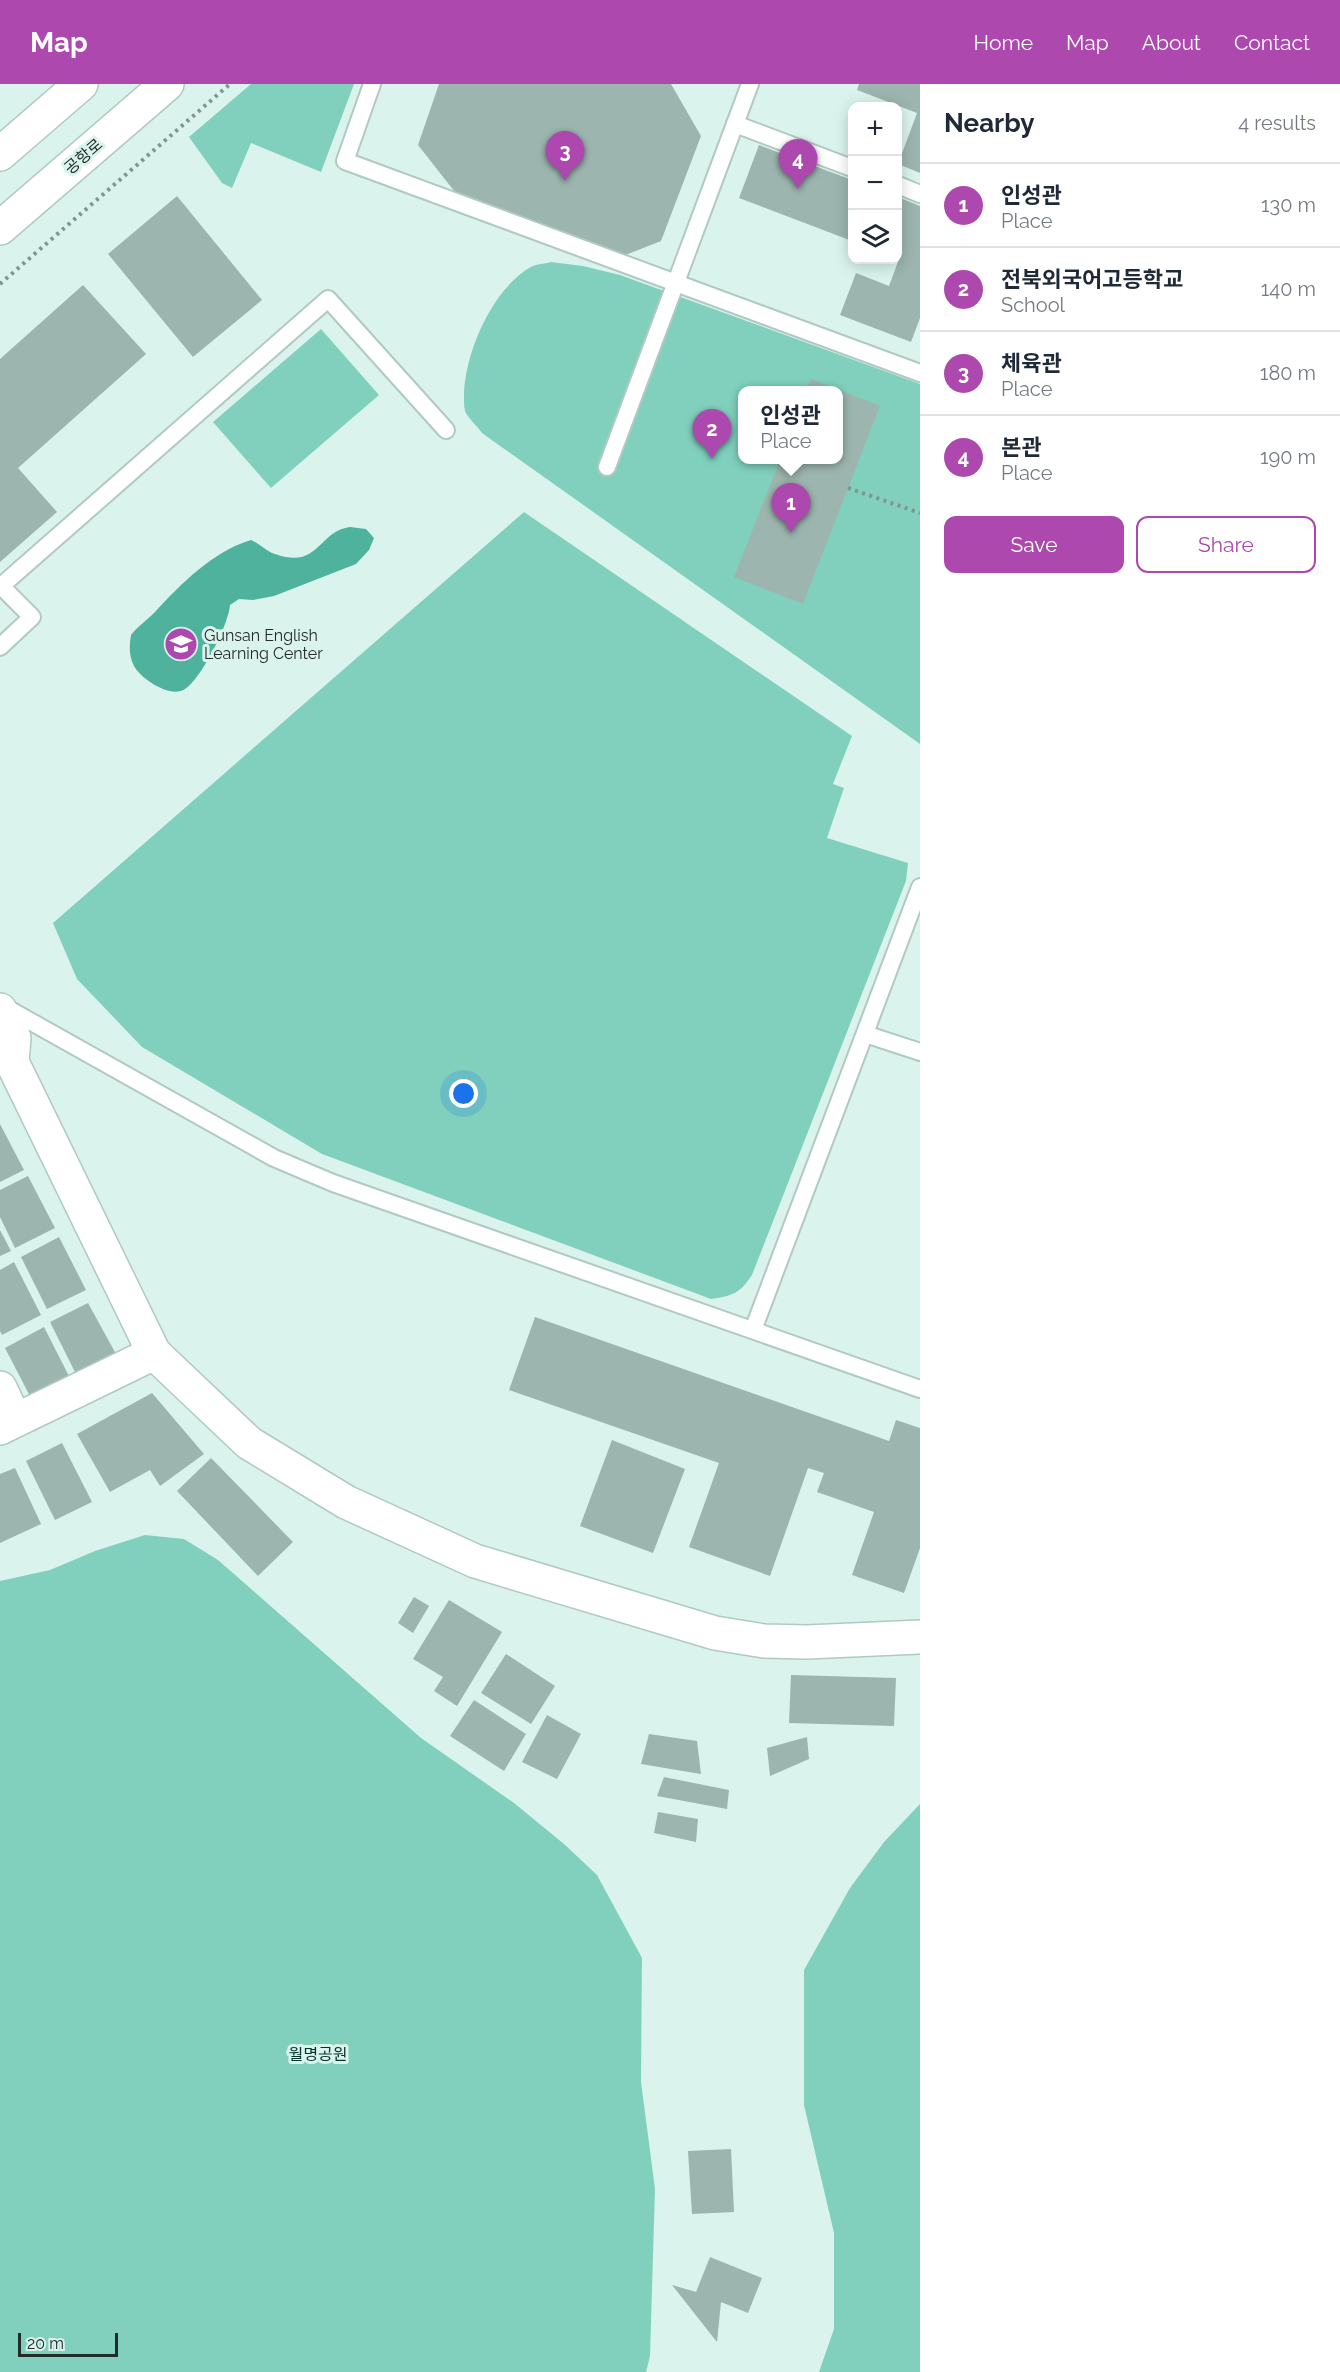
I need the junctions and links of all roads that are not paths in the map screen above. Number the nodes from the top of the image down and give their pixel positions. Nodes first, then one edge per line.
1 (81, 84) edge
2 (167, 84) edge
3 (372, 84) edge
4 (750, 84) edge
5 (735, 124) junction
6 (0, 154) edge
7 (848, 166) edge
8 (902, 187) edge
9 (920, 194) edge
10 (0, 228) edge
11 (676, 283) junction
12 (920, 373) edge
13 (446, 430) dead end
14 (607, 467) dead end
15 (1, 587) edge
16 (0, 647) edge
17 (920, 887) edge
18 (0, 1005) edge
19 (0, 1010) edge
20 (865, 1034) junction
21 (920, 1052) edge
22 (6, 1065) edge
23 (753, 1330) junction
24 (154, 1353) junction
25 (0, 1388) edge
26 (920, 1389) edge
27 (8, 1424) edge
28 (920, 1637) edge

1 - 6 street
2 - 10 street, 공항로
3 - 11 lane
4 - 5 lane
5 - 7 lane
5 - 11 lane
8 - 9 lane
11 - 12 lane
11 - 14 lane
13 - 15 lane
15 - 16 lane
17 - 20 lane
18 - 23 lane
19 - 22 street
20 - 21 lane
20 - 23 lane
22 - 24 street
23 - 26 lane
24 - 27 street
24 - 28 street
25 - 27 street

